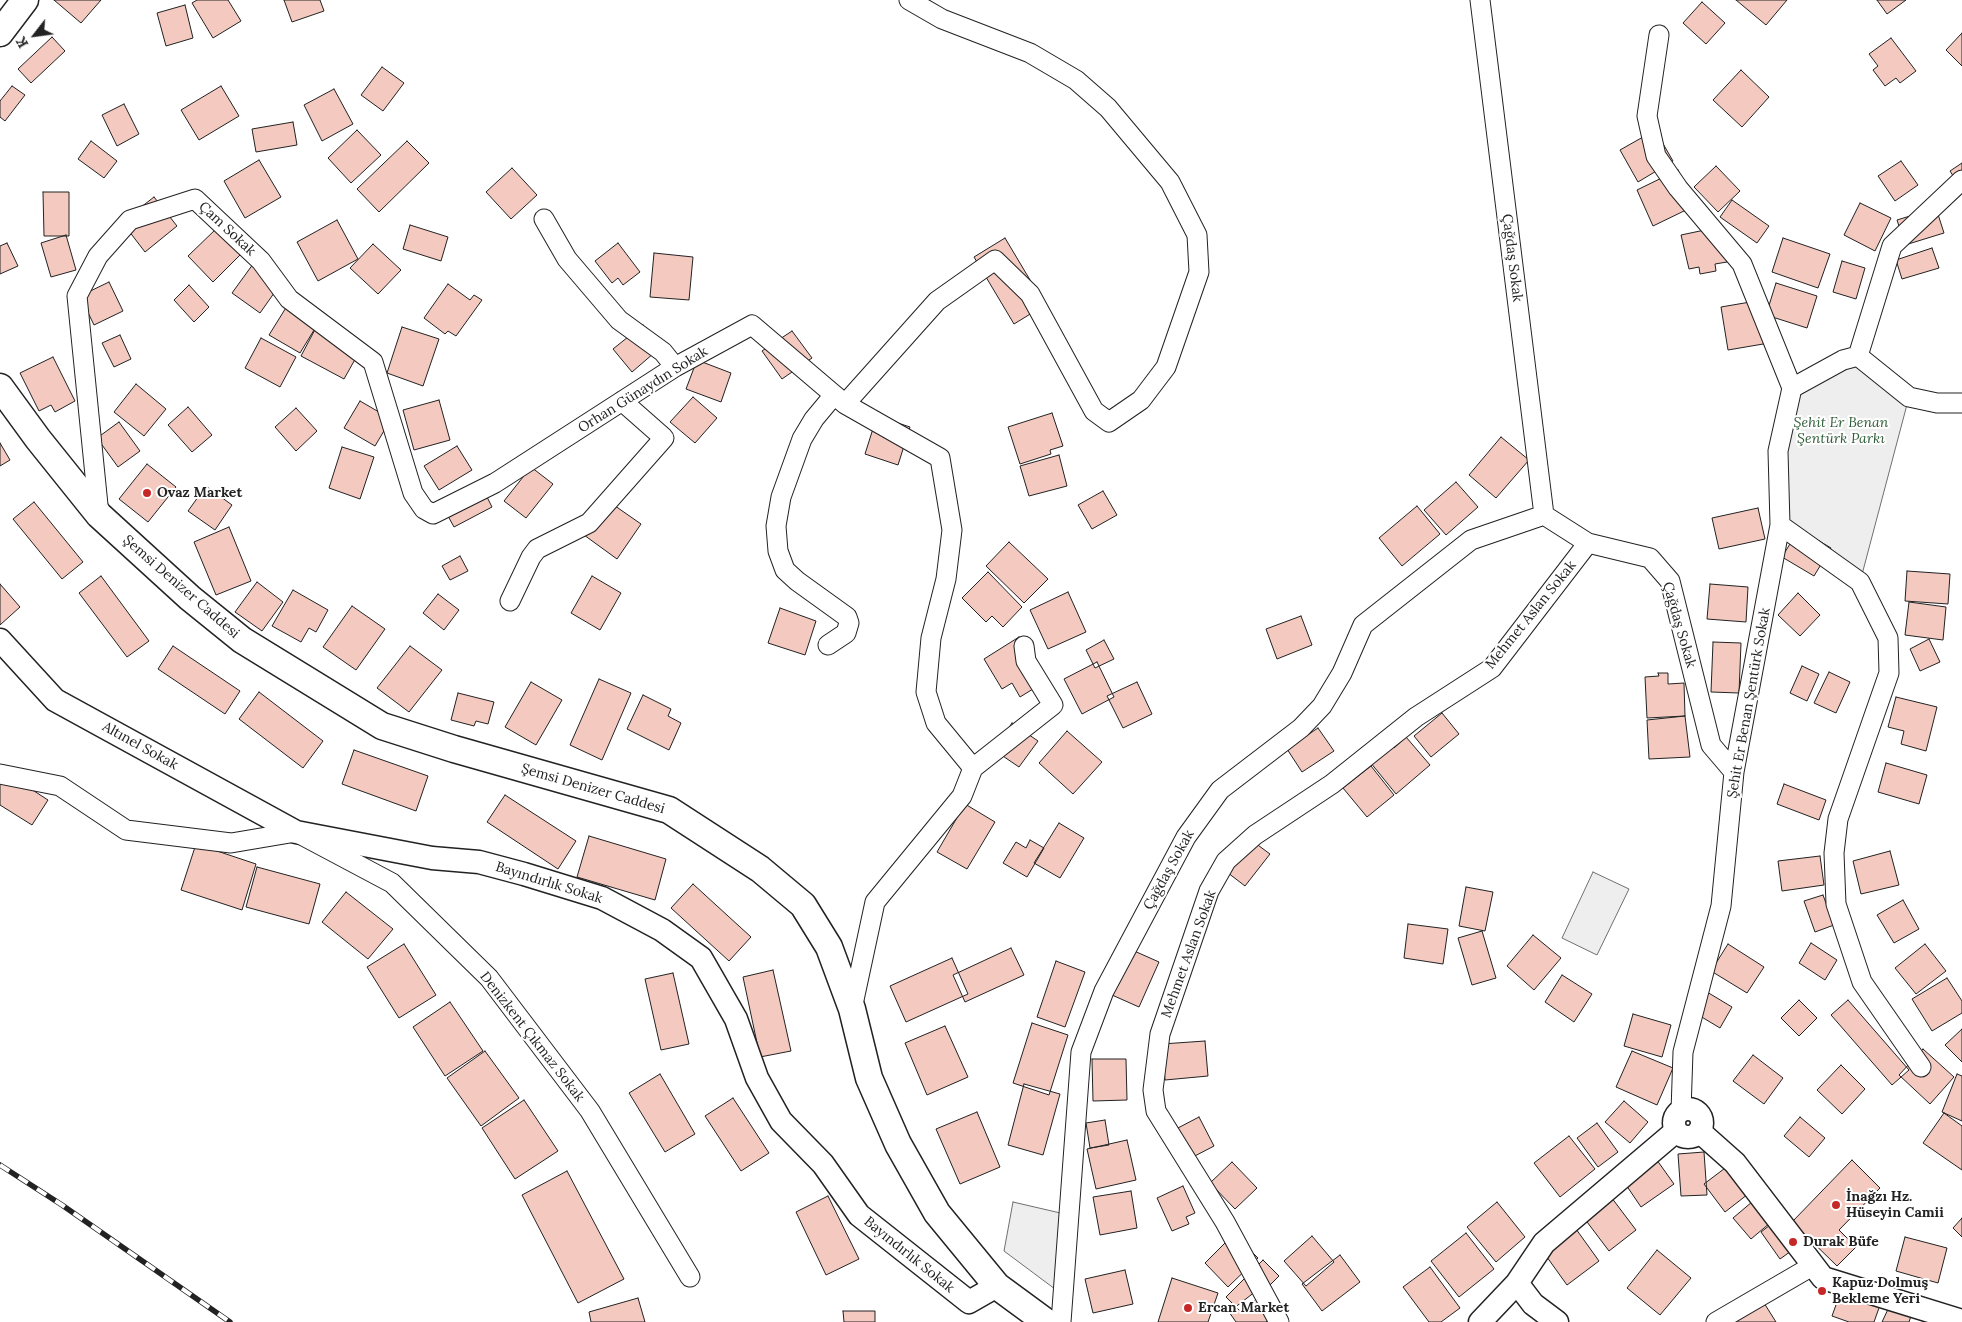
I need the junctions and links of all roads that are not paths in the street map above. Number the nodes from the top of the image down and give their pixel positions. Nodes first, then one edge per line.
1 (25, 0) edge
2 (909, 0) edge
3 (1480, 0) edge
4 (0, 33) edge
5 (1659, 35) dead end
6 (1962, 180) edge
7 (544, 219) dead end
8 (1858, 356) junction
9 (675, 367) junction
10 (0, 386) edge
11 (1792, 388) junction
12 (840, 400) junction
13 (622, 401) junction
14 (1962, 402) edge
15 (434, 514) joint
16 (99, 515) junction
17 (1544, 515) junction
18 (1780, 525) junction
19 (1588, 543) junction
20 (510, 601) dead end
21 (0, 640) edge
22 (828, 645) dead end
23 (1024, 646) dead end
24 (973, 768) junction
25 (1734, 772) junction
26 (0, 774) edge
27 (296, 832) junction
28 (852, 1009) junction
29 (1921, 1068) dead end
30 (1679, 1121) junction
31 (1814, 1264) junction
32 (690, 1277) dead end
33 (1517, 1283) junction
34 (997, 1286) junction
35 (1962, 1321) edge
36 (1046, 1322) edge
37 (1061, 1322) edge
38 (1279, 1322) edge
39 (1480, 1322) edge
40 (1557, 1322) edge
41 (1716, 1322) edge

1 - 4 main road
2 - 12 street
3 - 17 street, Çağdaş Sokak
5 - 11 street
6 - 8 street
7 - 9 street
8 - 11 street
8 - 14 street
9 - 12 street, Orhan Günaydın Sokak
9 - 13 street, Orhan Günaydın Sokak
10 - 16 main road, Şemsi Denizer Caddesi
11 - 18 street, Şehit Er Benan Şentürk Sokak
12 - 22 street
12 - 24 street, Orhan Günaydın Sokak
13 - 15 street, Orhan Günaydın Sokak
13 - 20 street
15 - 16 street, Çam Sokak
16 - 28 main road, Şemsi Denizer Caddesi
17 - 19 street, Çağdaş Sokak
17 - 37 street, Çağdaş Sokak
18 - 25 street, Şehit Er Benan Şentürk Sokak
18 - 29 street
19 - 25 street, Çağdaş Sokak
19 - 38 street, Mehmet Aslan Sokak
21 - 27 street, Altınel Sokak
23 - 24 street
24 - 28 street
25 - 30 street, Şehit Er Benan Şentürk Sokak
26 - 27 street
27 - 32 street, Denizkent Çıkmaz Sokak
27 - 34 street, Bayındırlık Sokak
28 - 34 main road, Şemsi Denizer Caddesi
30 - 31 street
30 - 33 street
31 - 35 street
31 - 41 street
33 - 39 street
33 - 40 street
34 - 36 main road, Şemsi Denizer Caddesi

